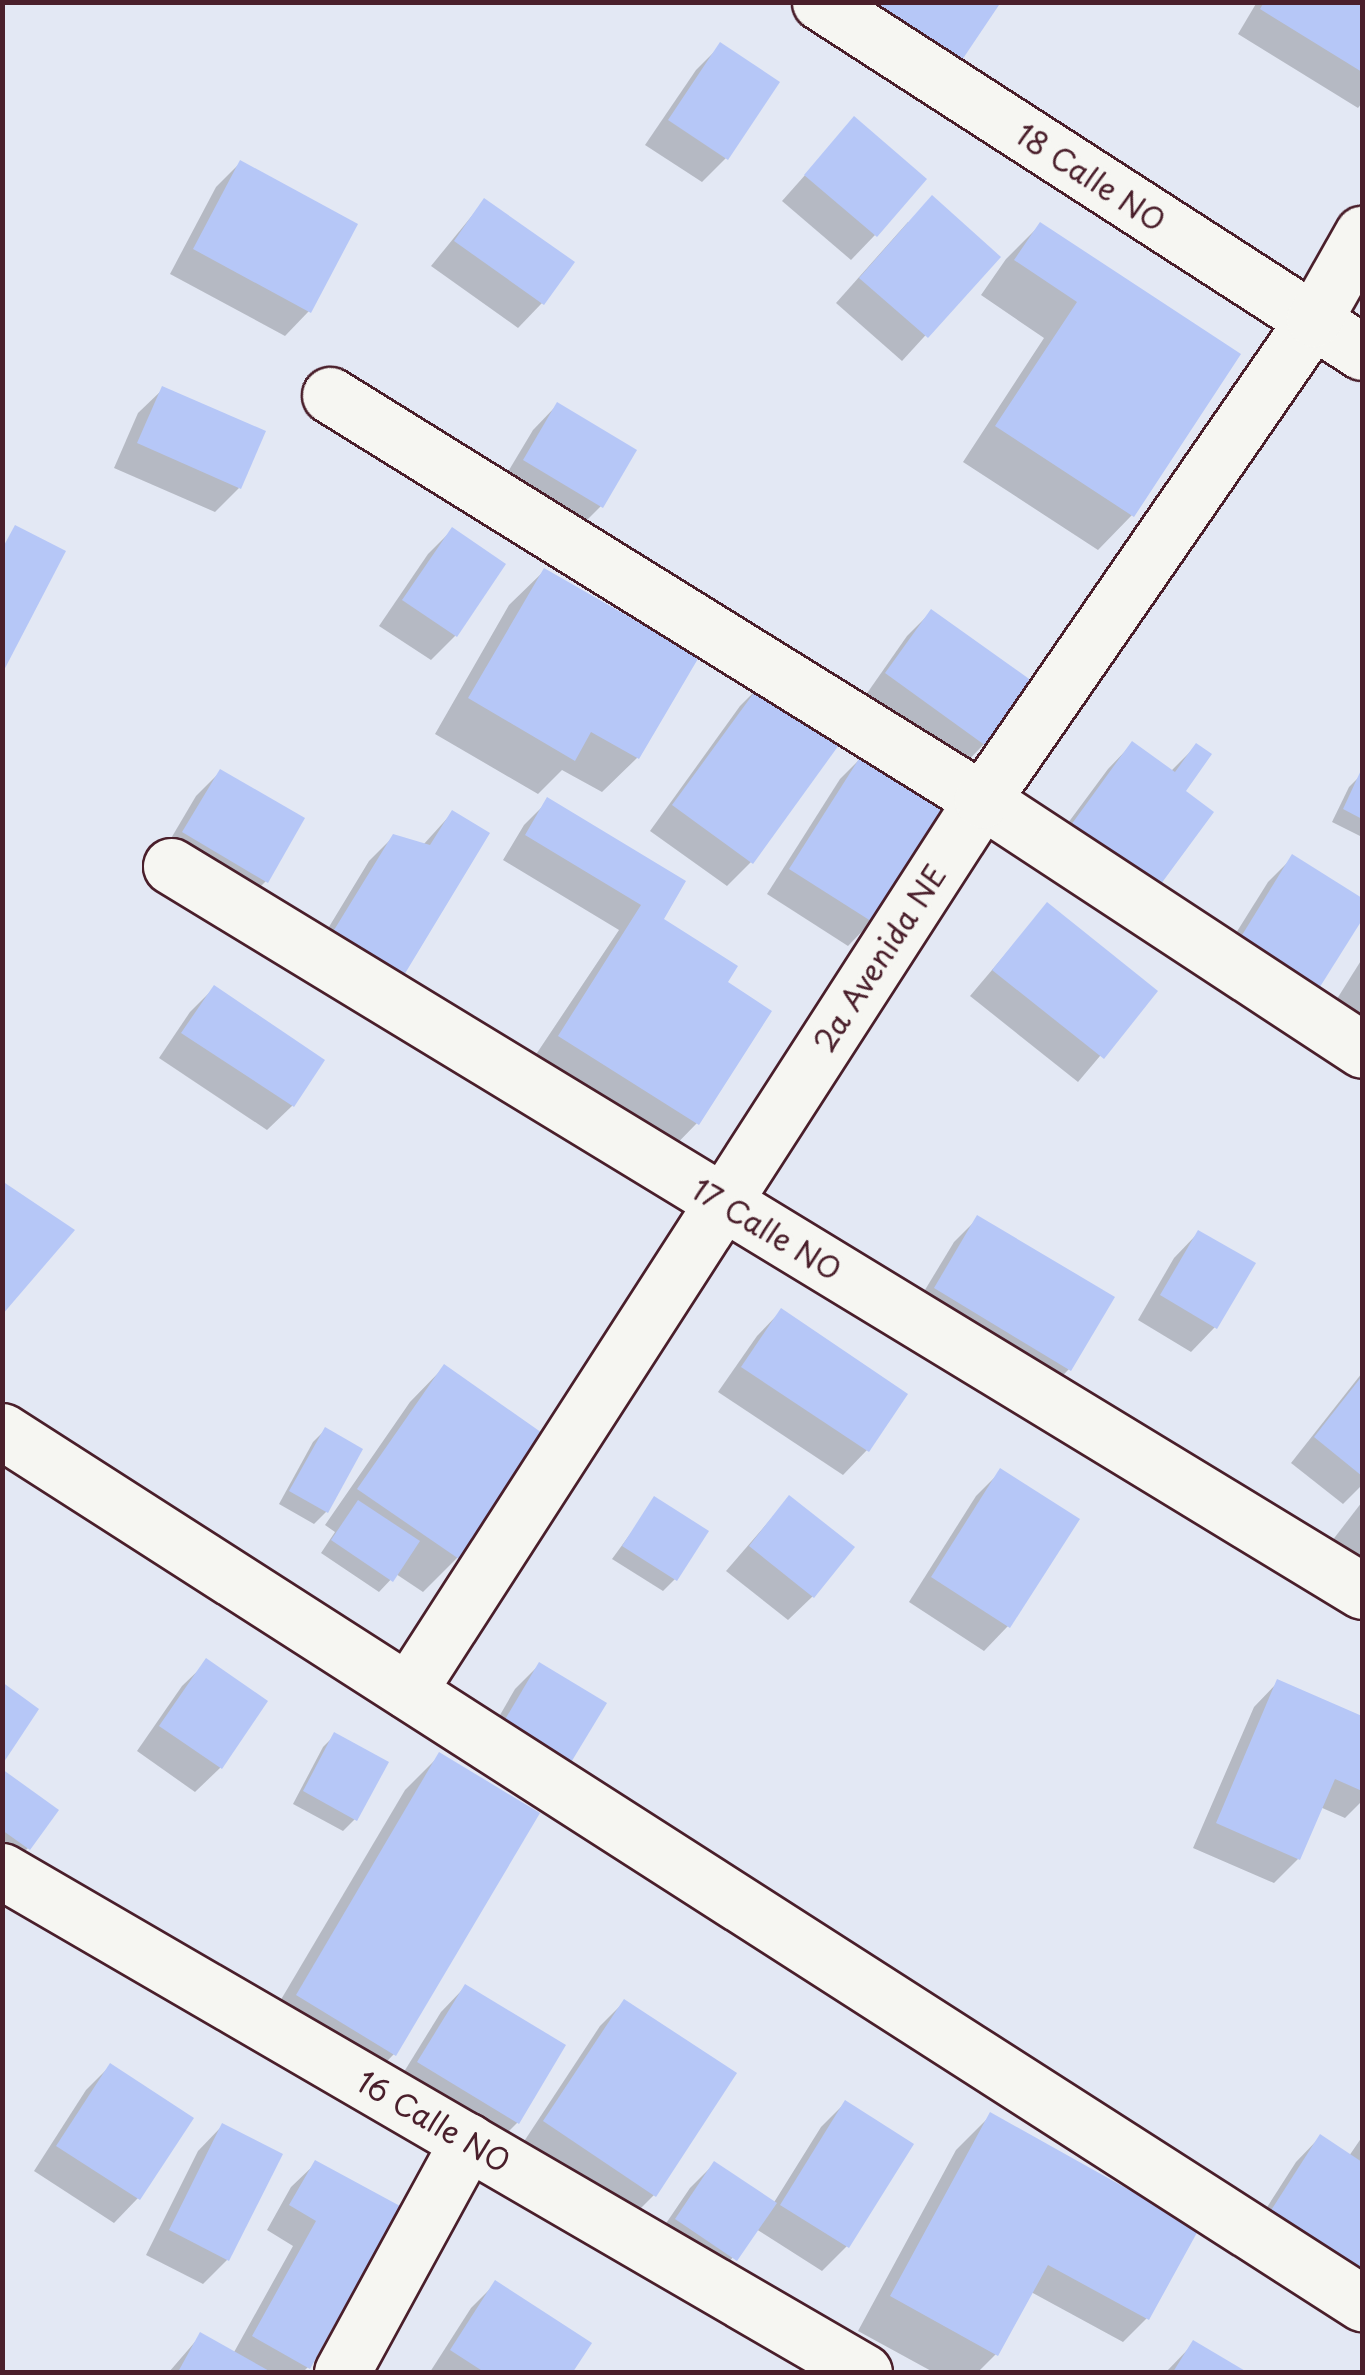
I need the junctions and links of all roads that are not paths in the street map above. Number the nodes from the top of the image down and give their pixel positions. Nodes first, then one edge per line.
1 (820, 2) edge
2 (1362, 234) edge
3 (1314, 319) junction
4 (1362, 352) edge
5 (330, 395) dead end
6 (982, 800) junction
7 (171, 866) dead end
8 (1362, 1050) edge
9 (721, 1201) junction
10 (8, 1445) edge
11 (1362, 1591) edge
12 (408, 1690) junction
13 (2, 1871) edge
14 (468, 2141) junction
15 (1362, 2304) edge
16 (342, 2372) edge
17 (864, 2372) edge

1 - 3 street, 18 Calle NO
2 - 3 street, 2a Avenida NE
3 - 4 street, 18 Calle NO
3 - 6 street, 2a Avenida NE
5 - 6 street
6 - 8 street
6 - 9 street, 2a Avenida NE
7 - 9 street, 17 Calle NO
9 - 11 street, 17 Calle NO
9 - 12 street, 2a Avenida NE
10 - 12 street
12 - 15 street
13 - 14 street, 16 Calle NO
14 - 16 street
14 - 17 street, 16 Calle NO

